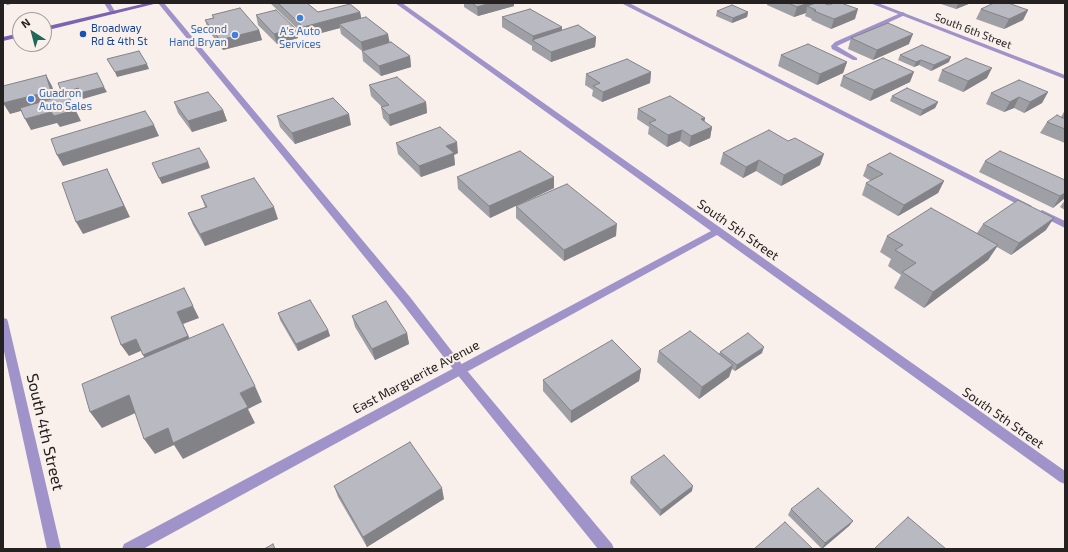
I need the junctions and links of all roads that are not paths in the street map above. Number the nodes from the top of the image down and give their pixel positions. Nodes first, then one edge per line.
1 (106, 3) edge
2 (155, 3) edge
3 (161, 3) edge
4 (398, 3) edge
5 (624, 3) edge
6 (873, 3) edge
7 (113, 13) junction
8 (903, 14) junction
9 (52, 27) edge
10 (855, 59) dead end
11 (1065, 77) edge
12 (1065, 225) edge
13 (717, 231) junction
14 (3, 322) edge
15 (460, 370) junction
16 (1065, 478) edge
17 (54, 549) edge
18 (129, 549) edge
19 (607, 549) edge

1 - 7 street
2 - 7 main road
3 - 15 street
4 - 13 street, South 5th Street
5 - 12 street
6 - 8 street, South 6th Street
7 - 9 main road
8 - 10 street
8 - 11 street, South 6th Street
13 - 15 street, East Marguerite Avenue
13 - 16 street, South 5th Street
14 - 17 street, South 4th Street
15 - 18 street, East Marguerite Avenue
15 - 19 street

